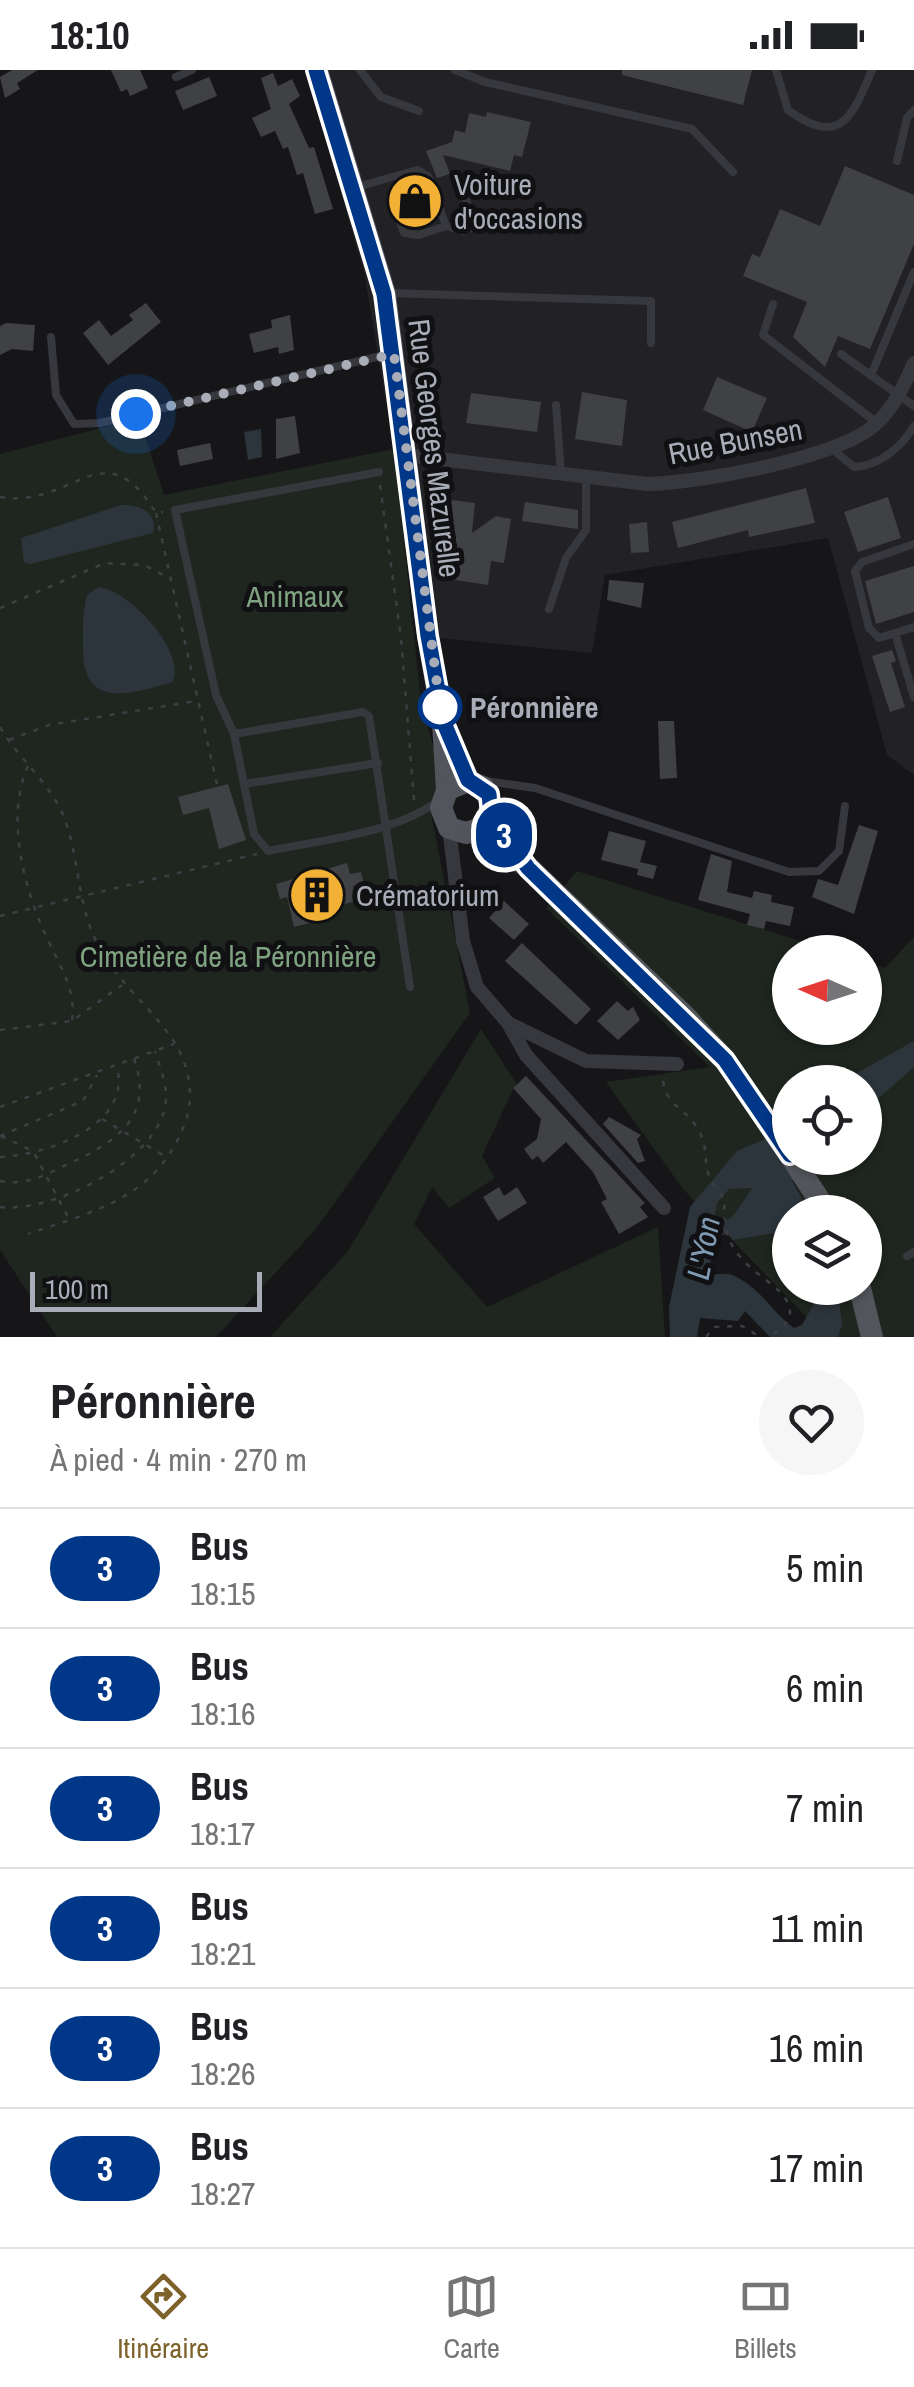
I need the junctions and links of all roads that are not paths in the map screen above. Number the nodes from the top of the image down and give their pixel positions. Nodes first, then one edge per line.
1 (192, 70) edge
2 (316, 70) edge
3 (360, 70) edge
4 (455, 70) edge
5 (776, 70) edge
6 (872, 70) edge
7 (176, 77) dead end
8 (914, 110) edge
9 (419, 111) dead end
10 (896, 162) dead end
11 (733, 172) dead end
12 (462, 183) dead end
13 (353, 188) junction
14 (391, 196) dead end
15 (446, 226) junction
16 (914, 272) edge
17 (384, 294) junction
18 (773, 304) dead end
19 (51, 337) dead end
20 (651, 343) dead end
21 (394, 354) junction
22 (841, 354) dead end
23 (914, 364) edge
24 (871, 375) junction
25 (899, 396) junction
26 (556, 405) dead end
27 (914, 406) edge
28 (877, 423) junction
29 (914, 426) edge
30 (832, 449) junction
31 (407, 455) junction
32 (379, 472) road end
33 (561, 473) junction
34 (586, 476) junction
35 (914, 544) edge
36 (549, 609) dead end
37 (914, 627) edge
38 (895, 633) junction
39 (914, 697) edge
40 (234, 734) junction
41 (378, 763) junction
42 (244, 784) junction
43 (515, 784) junction
44 (845, 806) dead end
45 (458, 808) junction
46 (492, 810) junction
47 (416, 816) junction
48 (387, 824) junction
49 (528, 868) junction
50 (410, 986) dead end
51 (508, 1022) junction
52 (677, 1064) dead end
53 (772, 1127) edge
54 (664, 1208) dead end
55 (864, 1305) edge
56 (872, 1337) edge

1 - 7 lane
2 - 13 main road, Rue Georges Mazurelle
3 - 9 lane
4 - 11 lane
5 - 6 lane
8 - 10 lane
12 - 15 lane
13 - 15 lane
13 - 17 main road, Rue Georges Mazurelle
14 - 15 lane
16 - 24 lane
17 - 20 lane
17 - 21 main road, Rue Georges Mazurelle
18 - 28 lane
19 - 21 lane
21 - 31 main road, Rue Georges Mazurelle
22 - 24 lane
23 - 25 street, Rue Bunsen
24 - 25 lane
25 - 27 lane
25 - 28 street, Rue Bunsen
26 - 33 lane
28 - 30 street, Rue Bunsen
29 - 30 lane
30 - 34 street, Rue Bunsen
31 - 33 street, Rue Bunsen
31 - 45 main road, Rue Georges Mazurelle
32 - 40 lane
33 - 34 street, Rue Bunsen
34 - 36 lane
35 - 38 lane
37 - 38 lane
38 - 39 lane
40 - 41 lane
40 - 42 lane
41 - 42 lane
41 - 48 lane
42 - 48 lane
43 - 44 lane
43 - 45 lane
43 - 46 lane
45 - 46 main road
45 - 46 main road, Rue Georges Mazurelle
45 - 47 lane
45 - 47 lane
45 - 49 main road
45 - 51 street
46 - 49 main road, Rue Georges Mazurelle
47 - 48 lane
48 - 50 lane
49 - 53 main road
51 - 52 street
51 - 54 street
55 - 56 main road

